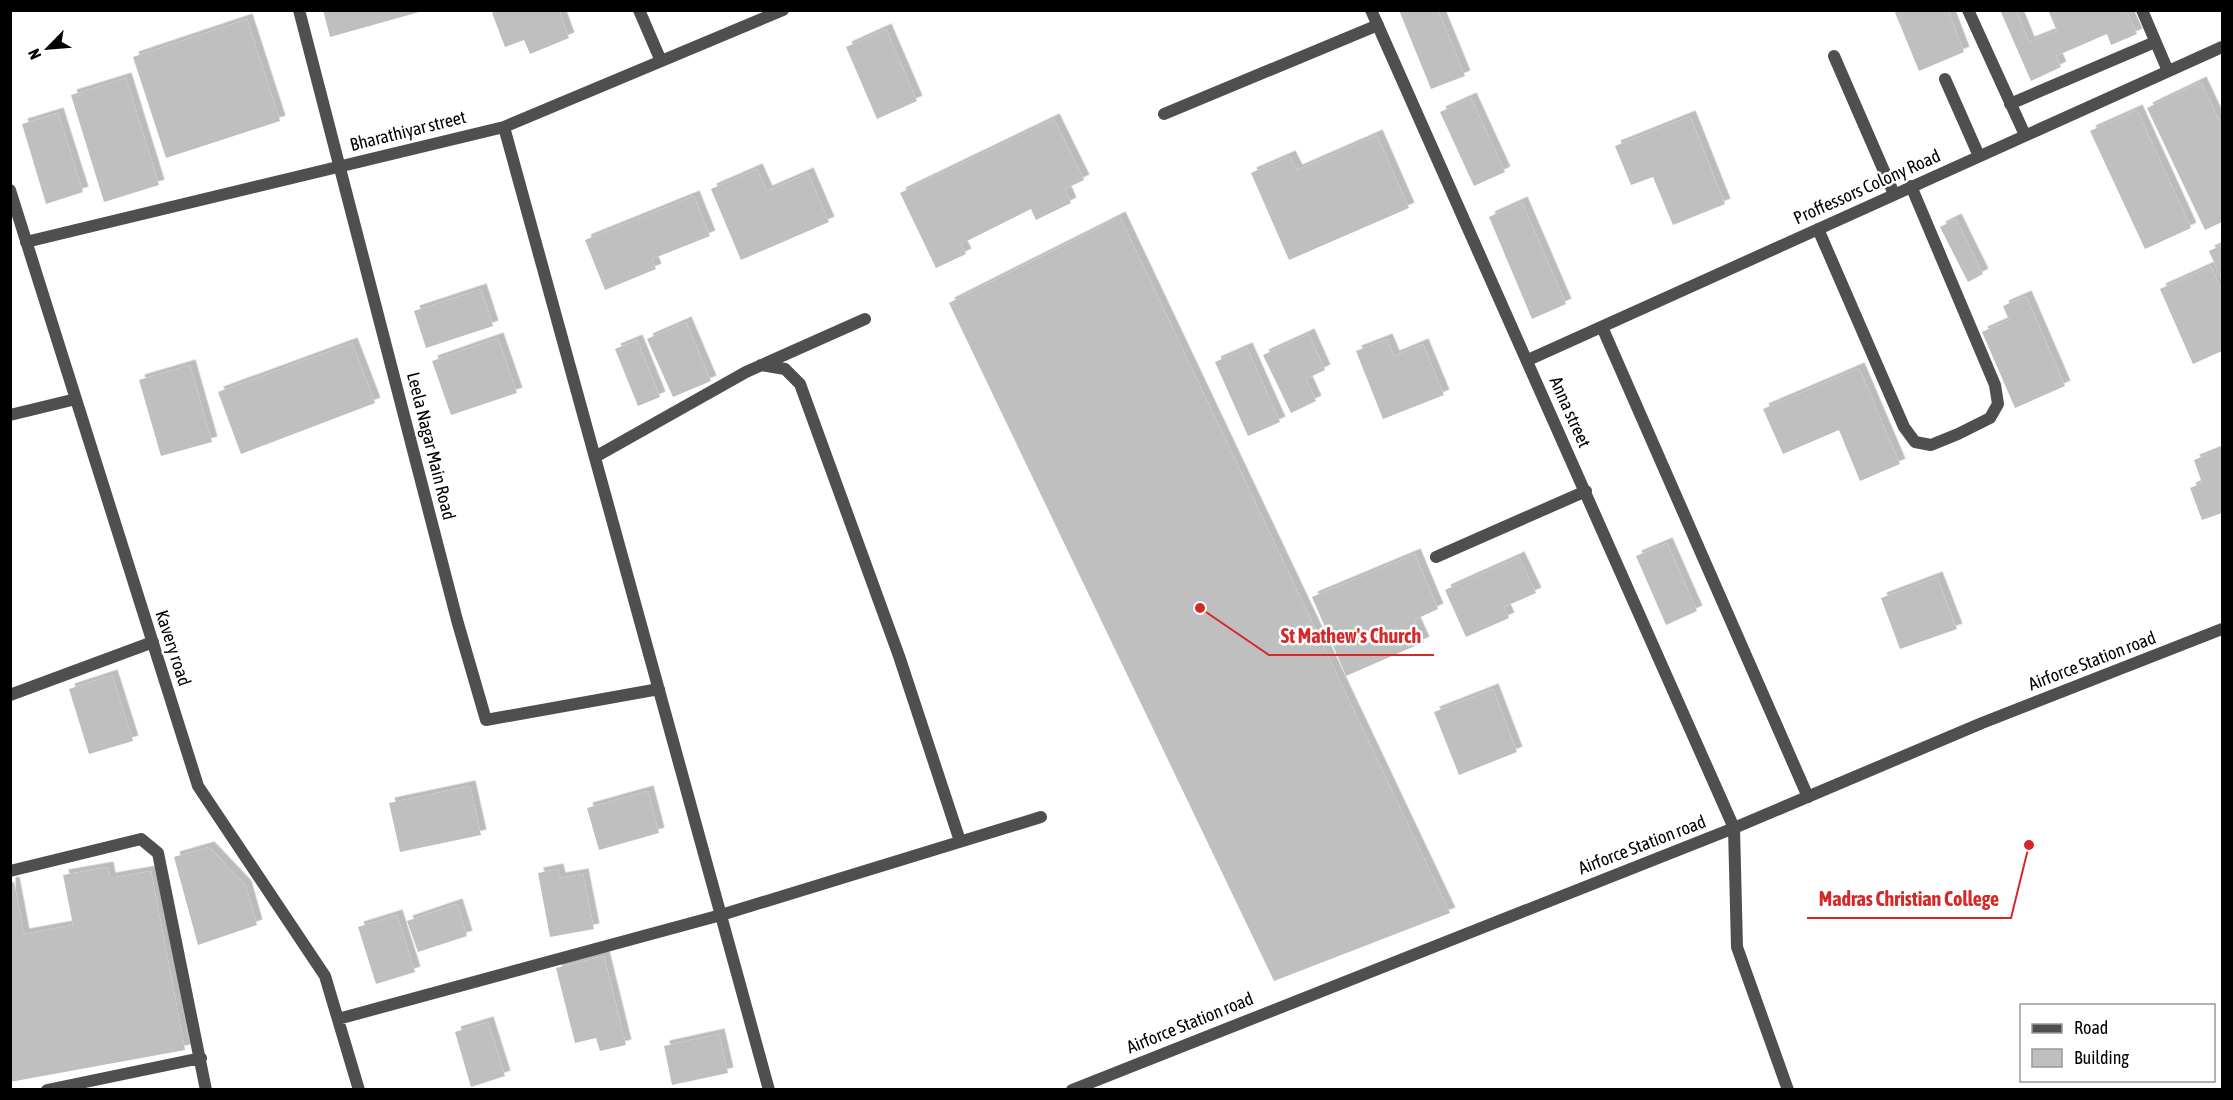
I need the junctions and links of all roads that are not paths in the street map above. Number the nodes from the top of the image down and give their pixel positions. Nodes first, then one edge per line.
1 (299, 10) edge
2 (639, 10) edge
3 (783, 10) edge
4 (1371, 10) edge
5 (1968, 10) edge
6 (2142, 10) edge
7 (1378, 25) junction
8 (2155, 42) junction
9 (2223, 47) edge
10 (1834, 56) dead end
11 (661, 62) junction
12 (2168, 71) junction
13 (1945, 79) dead end
14 (2010, 104) junction
15 (1164, 114) dead end
16 (504, 127) junction
17 (2025, 135) junction
18 (1978, 156) junction
19 (340, 166) junction
20 (1911, 186) junction
21 (10, 190) edge
22 (1894, 194) junction
23 (1818, 229) junction
24 (26, 242) junction
25 (865, 319) dead end
26 (1602, 327) junction
27 (1528, 360) junction
28 (761, 365) junction
29 (76, 399) junction
30 (10, 415) edge
31 (595, 457) junction
32 (1586, 491) junction
33 (1436, 557) dead end
34 (2223, 629) edge
35 (153, 642) junction
36 (659, 689) junction
37 (10, 695) edge
38 (1808, 797) junction
39 (1041, 817) dead end
40 (1734, 828) junction
41 (960, 841) junction
42 (10, 871) edge
43 (721, 915) junction
44 (338, 1019) junction
45 (201, 1058) junction
46 (46, 1089) edge
47 (206, 1089) edge
48 (359, 1089) edge
49 (769, 1089) edge
50 (1072, 1089) edge
51 (1788, 1089) edge

1 - 19 street, Leela Nagar Main Road
2 - 11 street
3 - 11 street, Bharathiyar street
4 - 7 street, Anna street
5 - 14 street
6 - 8 street
7 - 15 street
7 - 27 street, Anna street
8 - 12 street
8 - 14 street
9 - 12 street, Proffessors Colony Road
10 - 22 street
11 - 16 street, Bharathiyar street
12 - 17 street, Proffessors Colony Road
13 - 18 street
14 - 17 street
16 - 19 street, Bharathiyar street
16 - 31 street
17 - 18 street, Proffessors Colony Road
18 - 20 street, Proffessors Colony Road
19 - 24 street, Bharathiyar street
19 - 36 street, Leela Nagar Main Road
20 - 22 street, Proffessors Colony Road
20 - 23 street
21 - 24 street, Kavery road
22 - 23 street, Proffessors Colony Road
23 - 26 street, Proffessors Colony Road
24 - 29 street, Kavery road
25 - 28 street
26 - 27 street, Proffessors Colony Road
26 - 38 street
27 - 32 street, Anna street
28 - 31 street
28 - 41 street
29 - 30 street
29 - 35 street, Kavery road
31 - 36 street
32 - 33 street
32 - 40 street, Anna street
34 - 38 street, Airforce Station road
35 - 37 street
35 - 44 street, Kavery road
36 - 43 street
38 - 40 street, Airforce Station road
39 - 41 street
40 - 50 street, Airforce Station road
40 - 51 street
41 - 43 street
42 - 45 street
43 - 44 street
43 - 49 street
44 - 48 street, Kavery road
45 - 46 street
45 - 47 street

